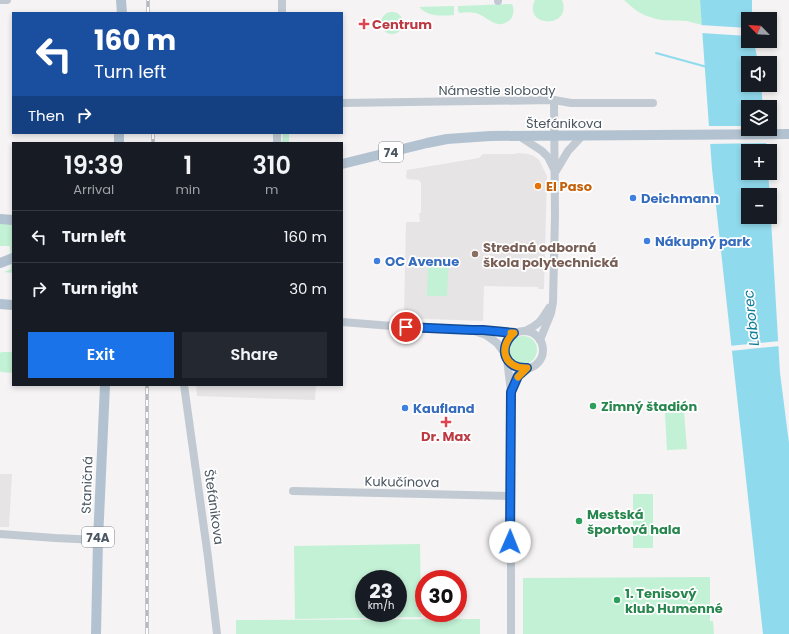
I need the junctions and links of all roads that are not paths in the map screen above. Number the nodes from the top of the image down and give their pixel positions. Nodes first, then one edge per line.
1 (0, 0) edge
2 (7, 0) edge
3 (121, 0) edge
4 (282, 0) edge
5 (122, 12) edge
6 (282, 12) edge
7 (554, 100) junction
8 (343, 103) edge
9 (653, 103) dead end
10 (789, 134) edge
11 (519, 136) junction
12 (554, 136) junction
13 (582, 136) junction
14 (343, 164) edge
15 (555, 172) junction
16 (0, 219) edge
17 (12, 220) edge
18 (0, 256) edge
19 (12, 258) edge
20 (0, 263) edge
21 (553, 302) junction
22 (0, 304) edge
23 (12, 305) edge
24 (343, 322) edge
25 (472, 330) junction
26 (525, 331) junction
27 (514, 333) junction
28 (540, 340) junction
29 (506, 356) junction
30 (527, 368) junction
31 (104, 386) edge
32 (184, 386) edge
33 (511, 392) junction
34 (293, 491) dead end
35 (511, 496) junction
36 (0, 534) edge
37 (98, 540) junction
38 (96, 634) edge
39 (216, 634) edge
40 (511, 634) edge

1 - 2 street
3 - 5 main road
4 - 6 street
7 - 8 street, Námestie slobody
7 - 9 street, Námestie slobody
7 - 12 street
10 - 13 main road, Štefánikova / 74
11 - 12 main road, Štefánikova / 74
11 - 14 main road, Štefánikova / 74
11 - 15 street
12 - 13 main road, Štefánikova / 74
12 - 15 street
13 - 15 street
15 - 21 street
16 - 17 main road
18 - 19 main road
19 - 20 main road
21 - 26 street
21 - 28 street
22 - 23 main road
24 - 25 street
25 - 27 street
25 - 29 street
26 - 27 street
26 - 28 street
27 - 29 street
28 - 30 street
29 - 30 street
29 - 33 street
30 - 33 street
31 - 37 main road, Staničná / 74A
32 - 39 street, Štefánikova
33 - 35 street
34 - 35 street, Kukučínova
35 - 40 street
36 - 37 street
37 - 38 main road, Staničná / 74A

